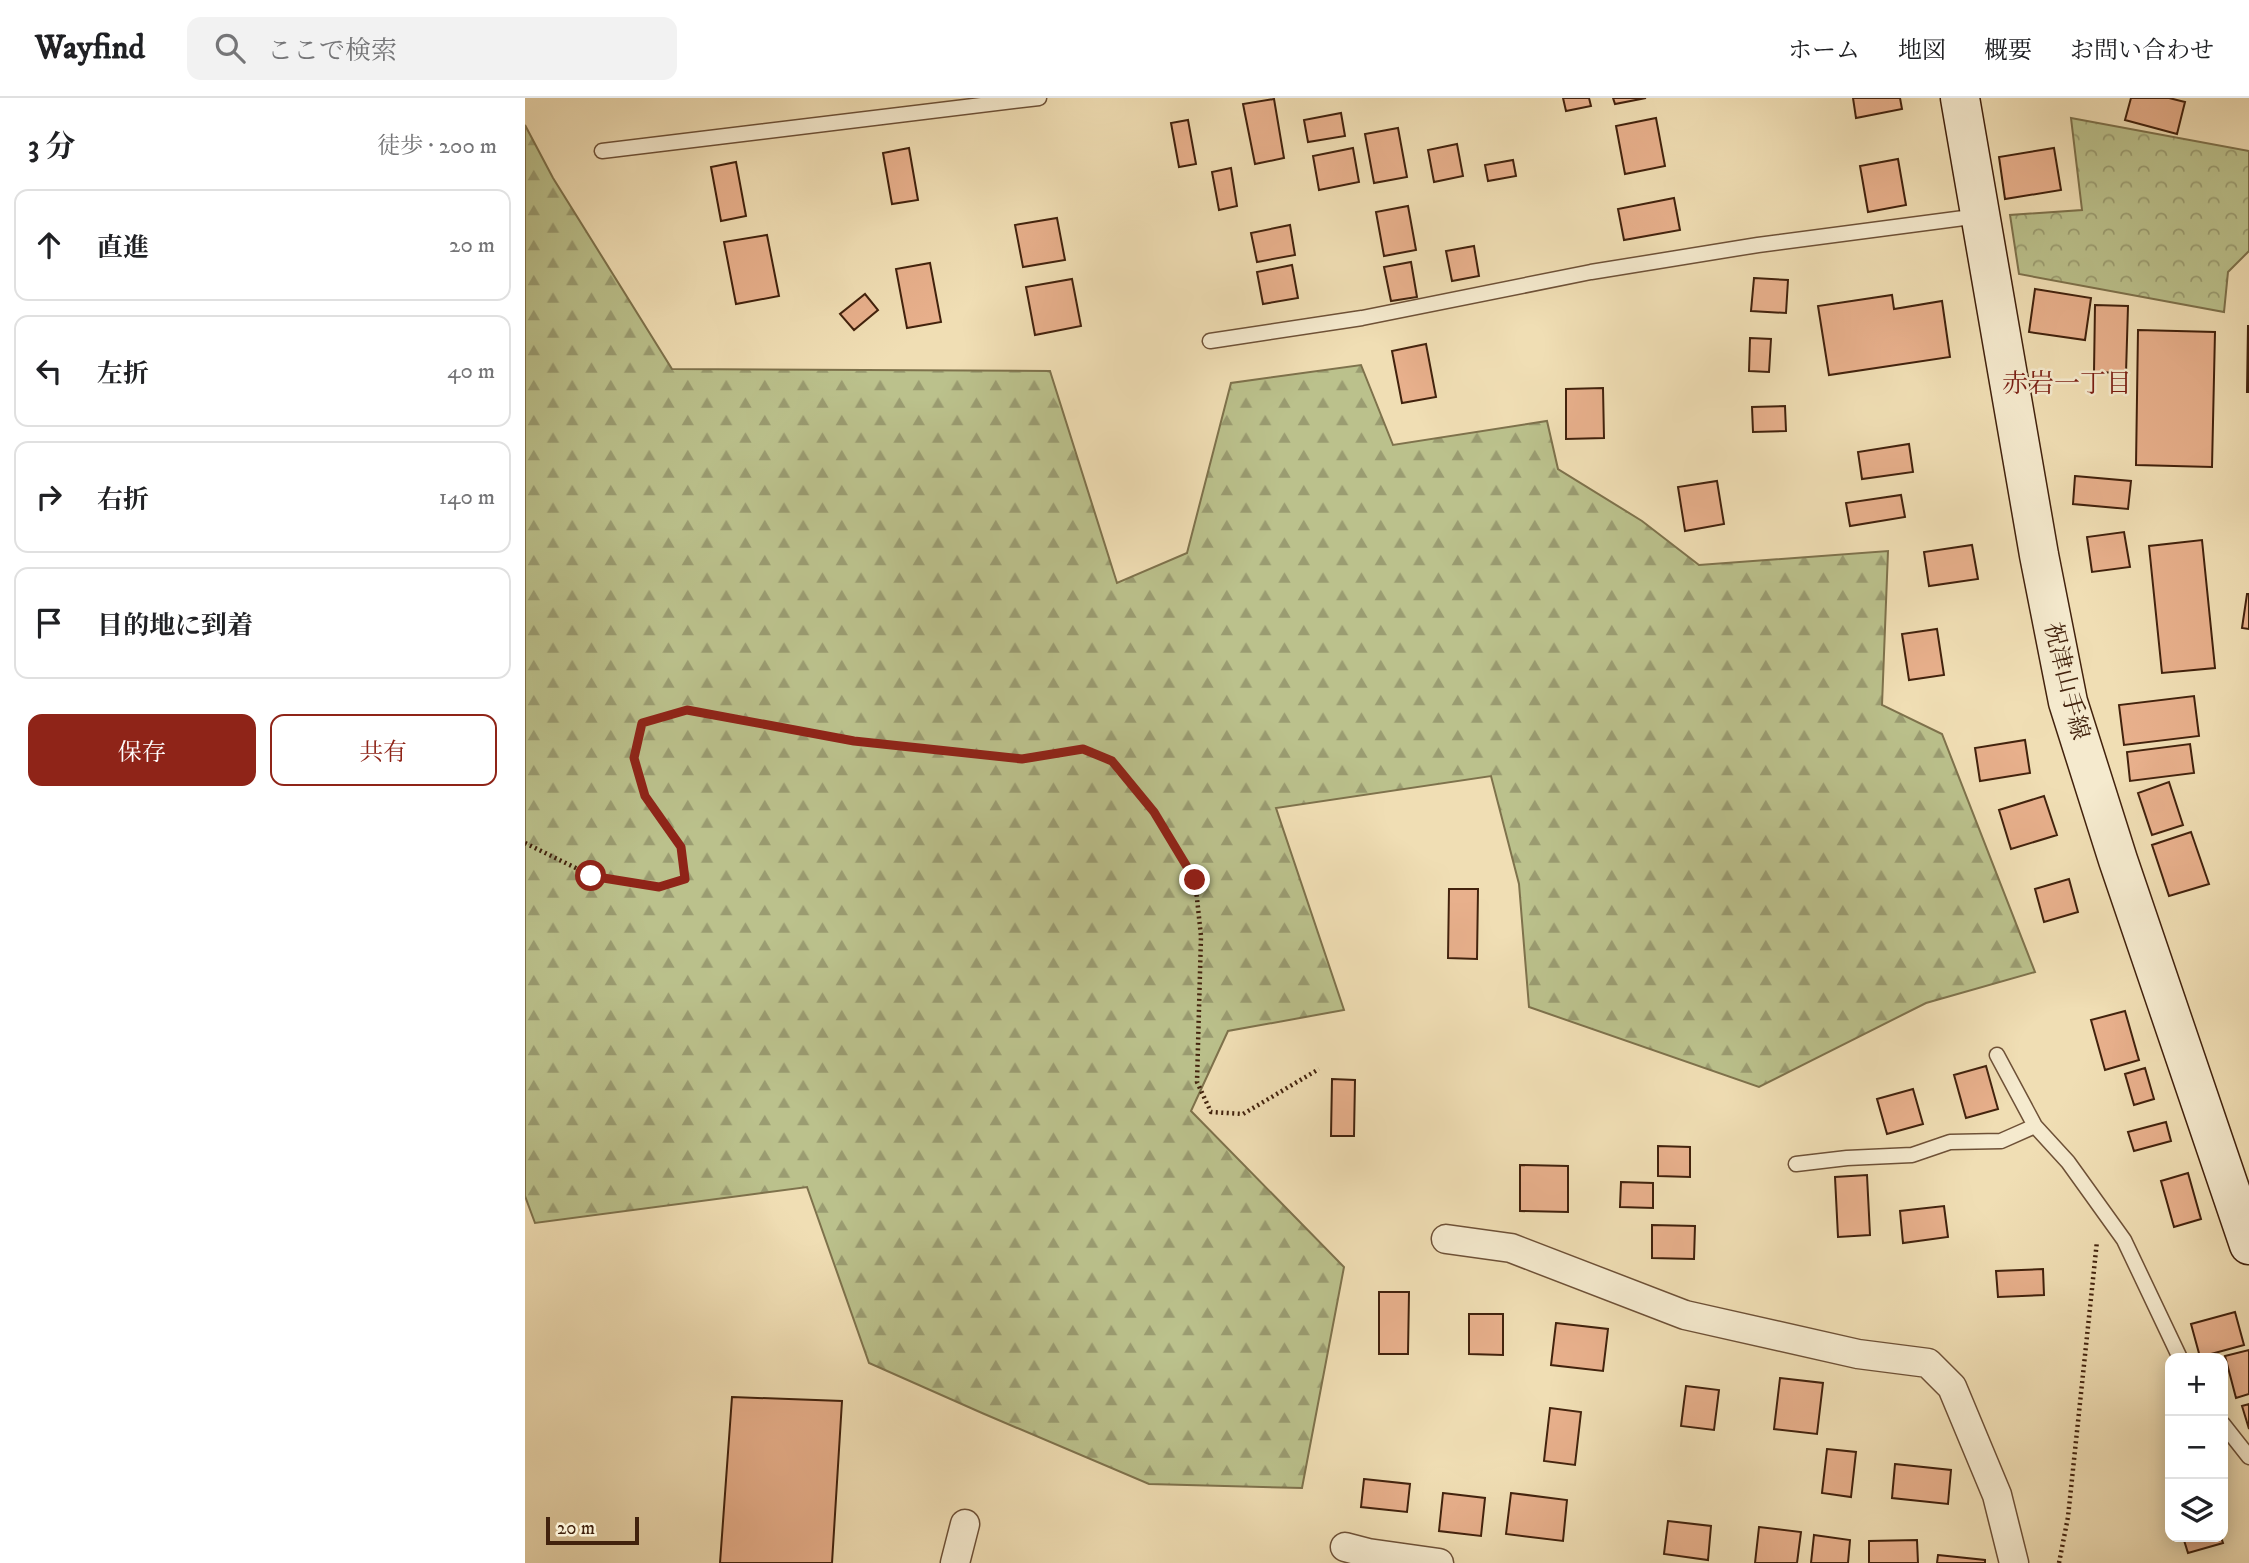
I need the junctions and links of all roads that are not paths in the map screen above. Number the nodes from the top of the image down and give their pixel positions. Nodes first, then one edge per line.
1 (1039, 98) edge
2 (1960, 98) edge
3 (602, 151) dead end
4 (1981, 216) junction
5 (1210, 341) dead end
6 (1997, 1055) dead end
7 (2035, 1126) junction
8 (1796, 1164) dead end
9 (1446, 1239) dead end
10 (2249, 1245) edge
11 (2178, 1353) edge
12 (2228, 1430) edge
13 (2249, 1457) edge
14 (965, 1524) dead end
15 (1345, 1547) dead end
16 (955, 1563) edge
17 (1439, 1563) edge
18 (2014, 1563) edge

1 - 3 lane
2 - 4 street, 祝津山手線
4 - 5 lane
4 - 10 street, 祝津山手線
6 - 7 lane
7 - 8 lane
7 - 11 lane
9 - 18 street
12 - 13 lane
14 - 16 street
15 - 17 street

